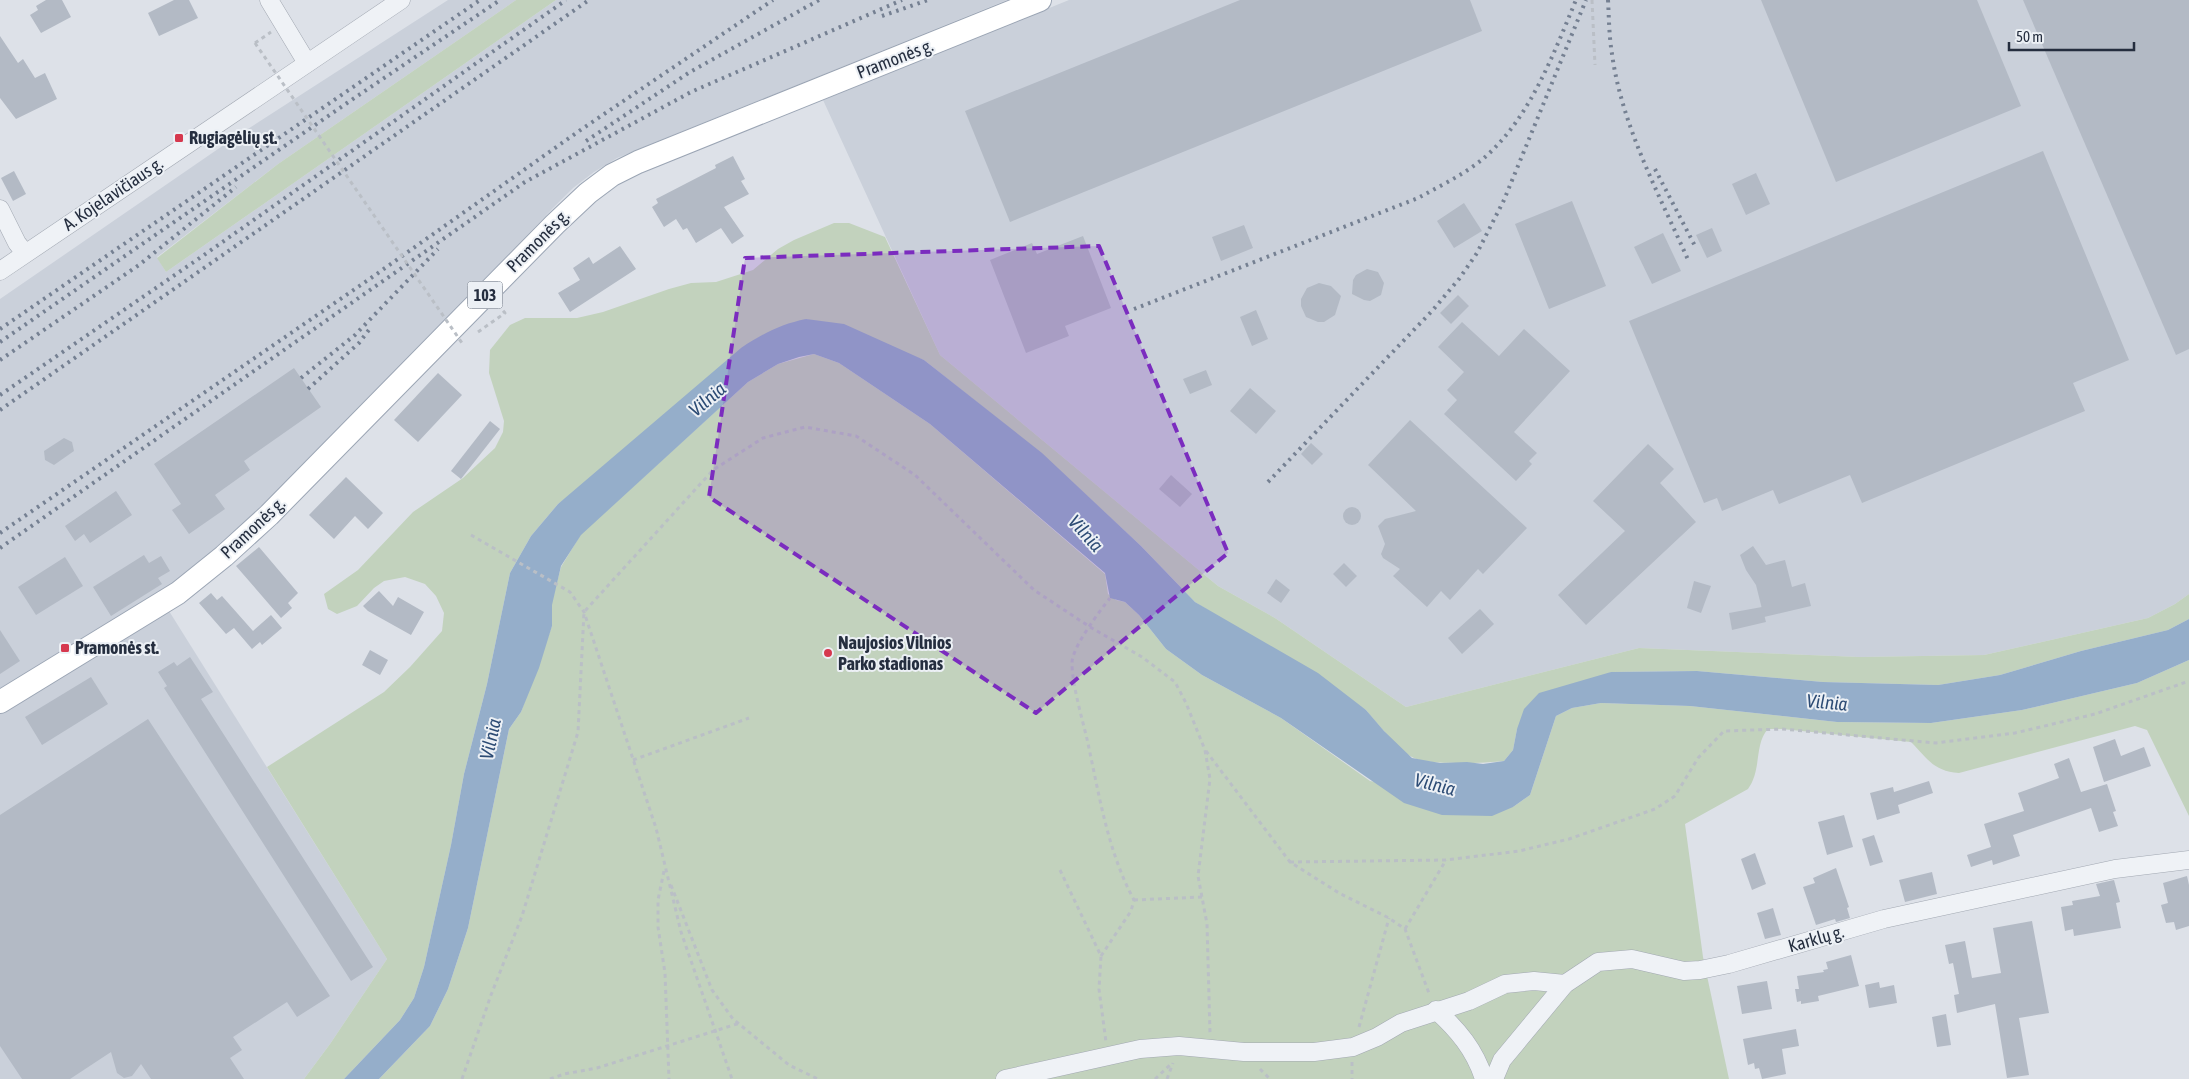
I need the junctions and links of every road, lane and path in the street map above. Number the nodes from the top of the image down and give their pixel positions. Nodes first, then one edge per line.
1 (269, 0) edge
2 (401, 0) edge
3 (1040, 0) edge
4 (1592, 0) edge
5 (255, 43) dead end
6 (307, 63) junction
7 (1595, 65) dead end
8 (0, 209) edge
9 (25, 254) junction
10 (0, 271) edge
11 (505, 313) dead end
12 (476, 333) dead end
13 (469, 338) dead end
14 (471, 536) dead end
15 (1110, 598) dead end
16 (584, 612) junction
17 (1090, 627) junction
18 (2189, 681) edge
19 (0, 702) edge
20 (750, 718) dead end
21 (1205, 750) junction
22 (633, 760) junction
23 (1446, 860) junction
24 (2189, 860) edge
25 (1290, 862) junction
26 (664, 868) junction
27 (1060, 870) dead end
28 (1202, 897) junction
29 (1134, 900) junction
30 (1389, 918) junction
31 (1405, 929) junction
32 (1101, 956) junction
33 (1565, 984) junction
34 (1436, 1010) junction
35 (740, 1023) junction
36 (714, 1032) junction
37 (668, 1046) junction
38 (1210, 1047) junction
39 (1353, 1047) junction
40 (1109, 1057) junction
41 (1173, 1062) dead end
42 (462, 1079) edge
43 (550, 1079) edge
44 (669, 1079) edge
45 (732, 1079) edge
46 (818, 1079) edge
47 (1005, 1079) edge
48 (1166, 1079) edge
49 (1484, 1079) edge
50 (1494, 1079) edge

1 - 6 street
2 - 6 street, A. Kojelavičiaus g.
3 - 19 main road, Pramonės g. / 103
4 - 7 path
5 - 13 path, bridge
6 - 9 street, A. Kojelavičiaus g.
8 - 9 street
9 - 10 street, A. Kojelavičiaus g.
11 - 12 path
14 - 16 path
15 - 17 path
16 - 17 path
16 - 22 path
16 - 42 path
17 - 21 path
17 - 29 path
18 - 23 path
20 - 22 path
21 - 25 path
21 - 28 path
22 - 26 path
23 - 25 path
23 - 31 path
24 - 33 street, Karklų g.
25 - 30 path
26 - 35 path
26 - 36 path
26 - 37 path
27 - 32 path
28 - 29 path
28 - 38 path
29 - 32 path
30 - 31 path
30 - 39 path
31 - 34 path
32 - 40 path
33 - 34 street
33 - 50 street, Karklų g.
34 - 39 street
34 - 49 street
35 - 36 path
35 - 46 path
36 - 37 path
36 - 45 path
37 - 43 path
37 - 44 path
38 - 39 street
38 - 40 street
40 - 47 street
41 - 48 path

